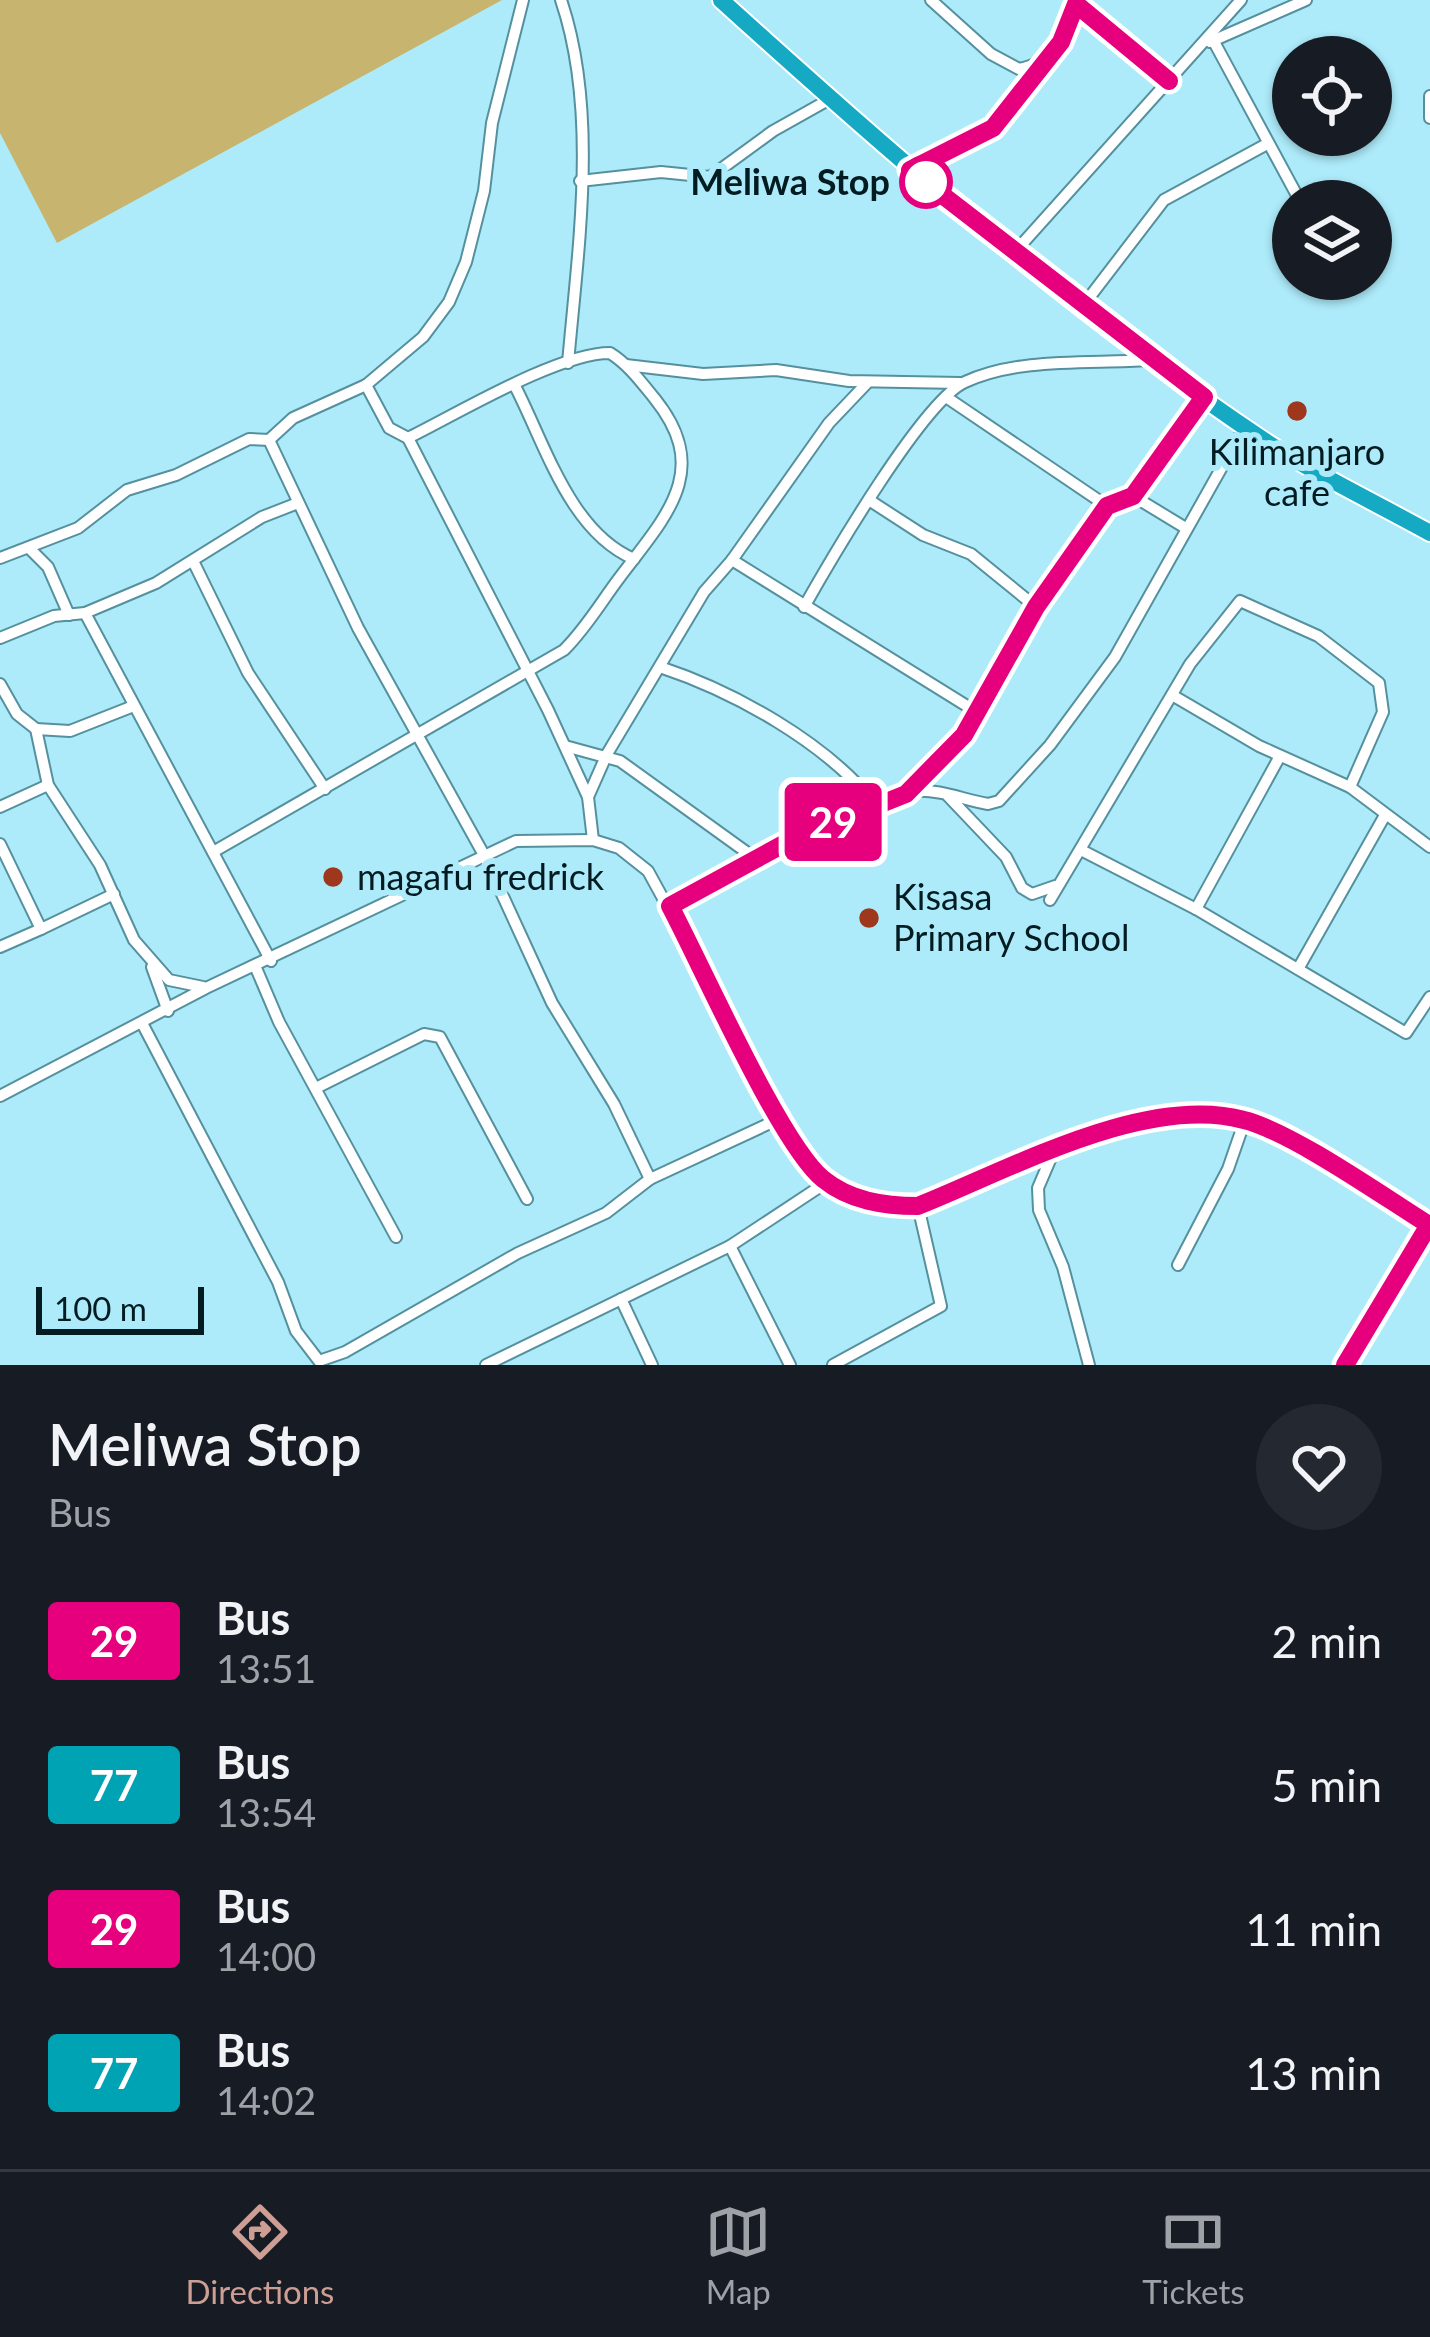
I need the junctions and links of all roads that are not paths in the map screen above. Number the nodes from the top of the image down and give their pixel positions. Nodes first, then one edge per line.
1 (523, 0) edge
2 (561, 0) edge
3 (721, 0) edge
4 (931, 0) edge
5 (1241, 0) edge
6 (1306, 0) edge
7 (1074, 2) edge
8 (1207, 43) junction
9 (1044, 61) junction
10 (1169, 81) junction
11 (1430, 96) edge
12 (830, 99) junction
13 (1430, 118) edge
14 (1267, 144) junction
15 (910, 170) junction
16 (1288, 180) edge
17 (580, 181) junction
18 (1013, 254) junction
19 (1082, 307) junction
20 (1151, 359) junction
21 (568, 363) junction
22 (626, 365) junction
23 (868, 382) junction
24 (960, 383) junction
25 (366, 385) junction
26 (514, 386) junction
27 (1204, 397) junction
28 (946, 398) junction
29 (1245, 426) junction
30 (408, 438) junction
31 (269, 440) junction
32 (1133, 496) junction
33 (872, 502) junction
34 (298, 503) junction
35 (1107, 506) junction
36 (1184, 527) junction
37 (1430, 533) edge
38 (30, 549) junction
39 (0, 558) edge
40 (634, 559) junction
41 (731, 560) junction
42 (193, 561) junction
43 (804, 607) junction
44 (1036, 607) junction
45 (85, 613) junction
46 (69, 614) junction
47 (0, 638) edge
48 (661, 667) junction
49 (530, 674) junction
50 (0, 684) edge
51 (1172, 694) junction
52 (131, 707) junction
53 (975, 711) junction
54 (36, 729) junction
55 (418, 731) junction
56 (565, 746) junction
57 (607, 754) junction
58 (1280, 756) junction
59 (48, 785) junction
60 (1350, 787) junction
61 (326, 789) junction
62 (906, 794) junction
63 (946, 794) junction
64 (588, 796) junction
65 (875, 804) junction
66 (0, 807) edge
67 (1384, 818) junction
68 (593, 840) junction
69 (0, 844) edge
70 (1430, 847) edge
71 (1081, 850) junction
72 (213, 852) junction
73 (484, 855) junction
74 (756, 860) junction
75 (1057, 885) junction
76 (114, 895) junction
77 (1050, 900) dead end
78 (670, 906) junction
79 (1196, 909) junction
80 (41, 929) junction
81 (0, 947) edge
82 (271, 961) junction
83 (151, 964) junction
84 (256, 968) junction
85 (1298, 969) junction
86 (206, 988) junction
87 (1430, 997) edge
88 (168, 1011) junction
89 (143, 1024) junction
90 (318, 1087) junction
91 (0, 1096) edge
92 (781, 1118) junction
93 (1245, 1120) junction
94 (1053, 1153) junction
95 (650, 1179) junction
96 (827, 1182) junction
97 (527, 1199) dead end
98 (918, 1206) junction
99 (1430, 1225) edge
100 (396, 1237) dead end
101 (730, 1246) junction
102 (1178, 1265) dead end
103 (621, 1299) junction
104 (321, 1363) edge
105 (486, 1365) edge
106 (652, 1365) edge
107 (790, 1365) edge
108 (833, 1365) edge
109 (1089, 1365) edge
110 (1345, 1365) edge

1 - 25 street
2 - 17 street
3 - 12 highway
4 - 9 street
5 - 8 street
6 - 8 street
7 - 9 street
7 - 10 street
8 - 10 street
8 - 14 street
9 - 15 street
10 - 18 street
11 - 13 street
12 - 15 highway
12 - 17 street
14 - 16 street
14 - 19 street
15 - 18 highway
17 - 21 street
18 - 19 highway
19 - 20 highway
20 - 24 street
20 - 27 highway
21 - 22 street
21 - 26 street
22 - 23 street
22 - 40 street
23 - 24 street
23 - 41 street
24 - 28 street
25 - 30 street
25 - 31 street
26 - 30 street
26 - 40 street
27 - 29 highway
27 - 32 street
28 - 33 street
28 - 35 street
29 - 36 street
29 - 37 highway
30 - 49 street
31 - 34 street
31 - 38 street
32 - 35 street
32 - 36 street
33 - 43 street
33 - 44 street
34 - 42 street
34 - 55 street
35 - 44 street
36 - 63 street
38 - 39 street
38 - 46 street
40 - 49 street
41 - 43 street
41 - 48 street
42 - 45 street
42 - 61 street
43 - 53 street
44 - 53 street
45 - 46 street
45 - 52 street
46 - 47 street
48 - 57 street
48 - 65 street
49 - 55 street
49 - 56 street
50 - 54 street
51 - 58 street
51 - 60 street
51 - 71 street
52 - 54 street
52 - 72 street
53 - 62 street
54 - 59 street
55 - 61 street
55 - 73 street
56 - 57 street
56 - 64 street
57 - 64 street
57 - 74 street
58 - 60 street
58 - 79 street
59 - 66 street
59 - 76 street
60 - 67 street
61 - 72 street
62 - 63 street
62 - 65 street
63 - 75 street
64 - 68 street
65 - 74 street
67 - 70 street
67 - 85 street
68 - 73 street
68 - 78 street
69 - 80 street
71 - 75 street
71 - 79 street
72 - 82 street
73 - 82 street
73 - 95 street
74 - 78 street
75 - 77 street
76 - 80 street
76 - 83 street
78 - 92 street
79 - 85 street
80 - 81 street
82 - 84 street
83 - 86 street
83 - 88 street
84 - 86 street
84 - 90 street
85 - 87 street
86 - 88 street
88 - 89 street
89 - 91 street
89 - 104 street
90 - 97 street
90 - 100 street
92 - 95 street
92 - 96 street
93 - 94 street
93 - 99 street
93 - 102 street
94 - 98 street
94 - 109 street
95 - 104 street
96 - 98 street
96 - 101 street
98 - 108 street
99 - 110 street
101 - 103 street
101 - 107 street
103 - 105 street
103 - 106 street

